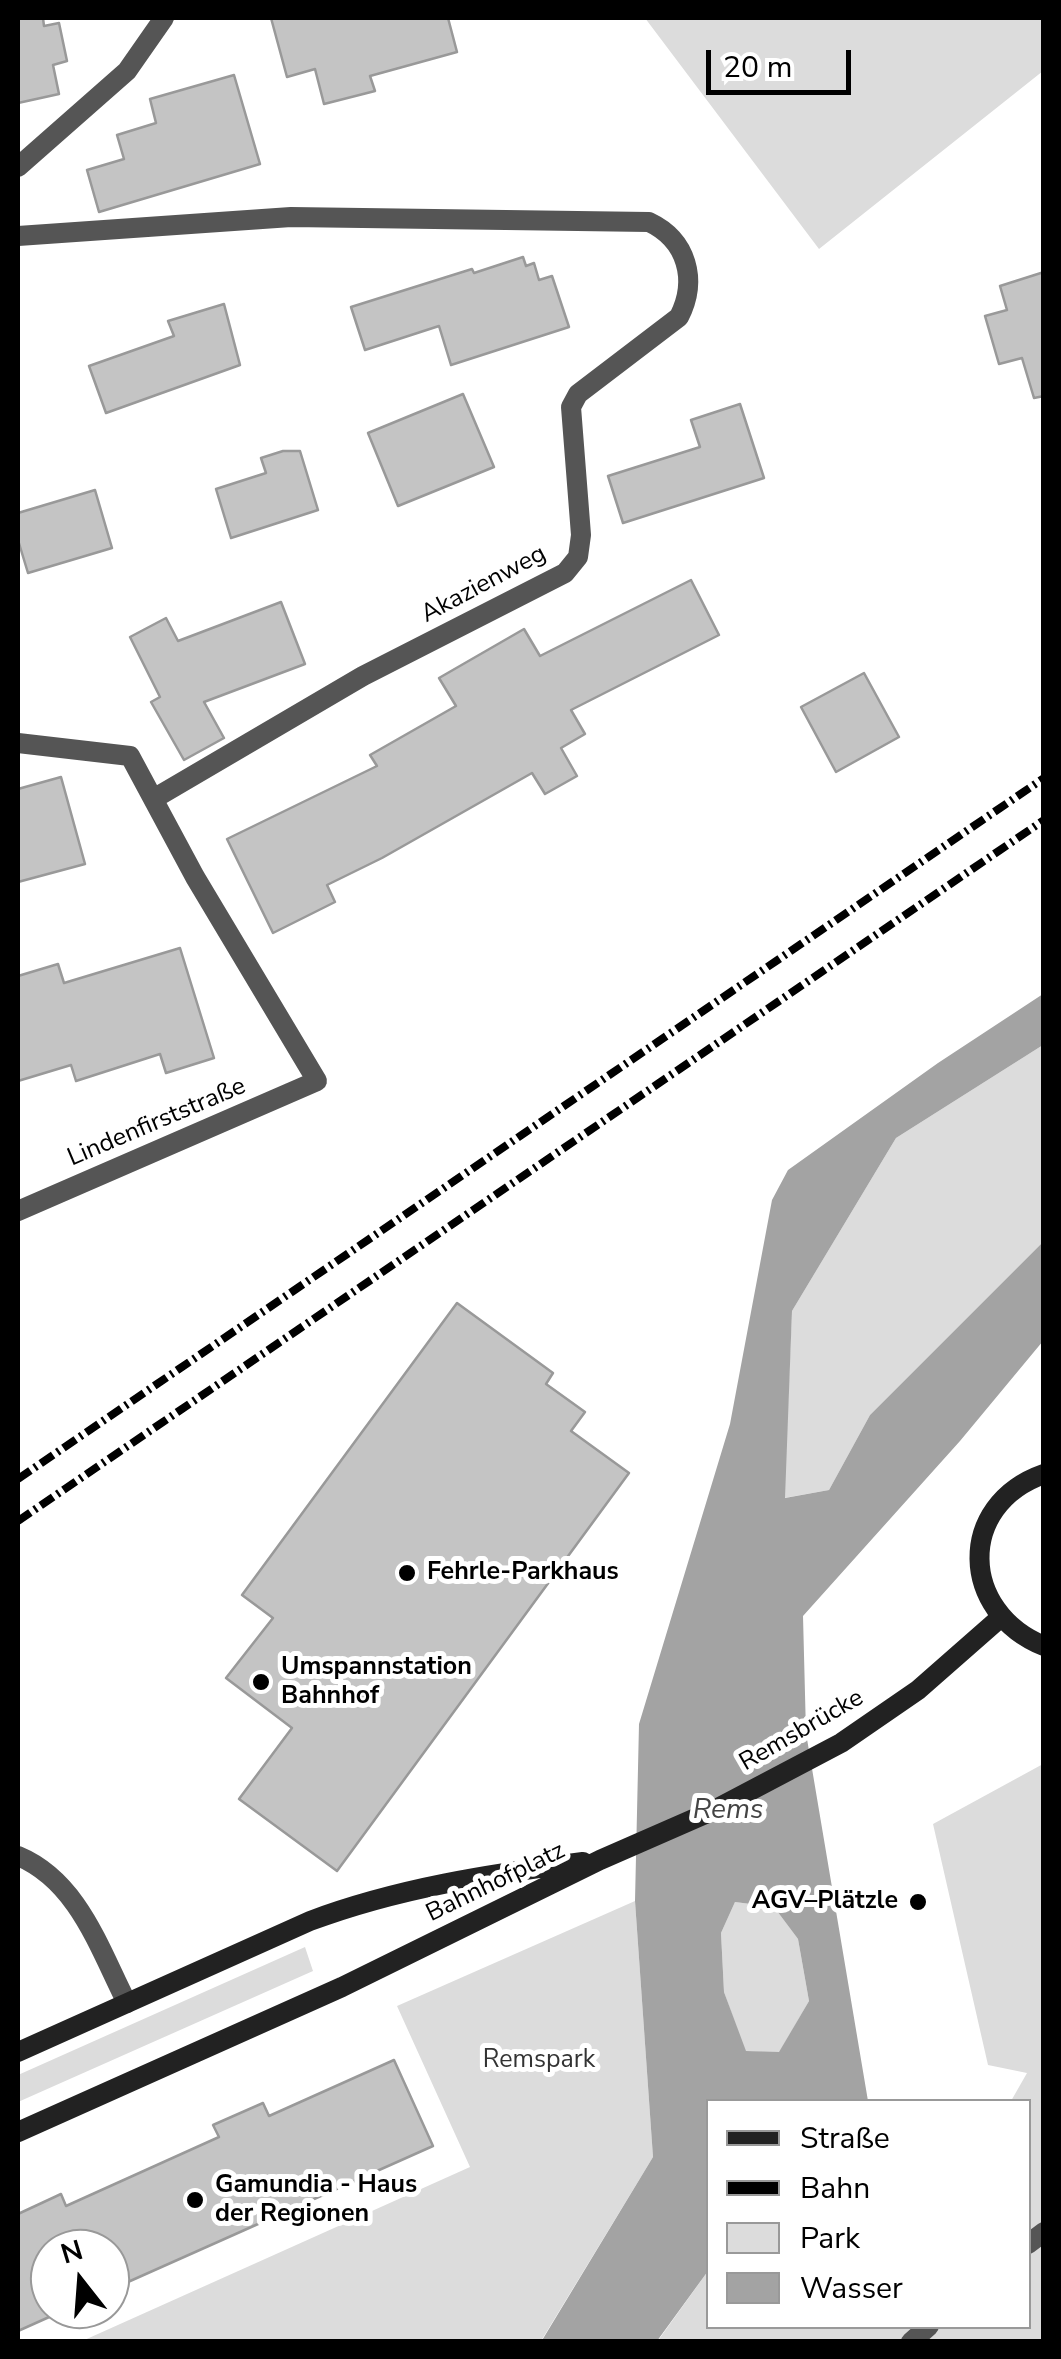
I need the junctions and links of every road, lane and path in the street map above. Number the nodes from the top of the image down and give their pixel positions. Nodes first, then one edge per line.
1 (164, 18) edge
2 (18, 167) edge
3 (18, 236) edge
4 (18, 743) edge
5 (154, 798) junction
6 (18, 1211) edge
7 (1044, 1474) edge
8 (1000, 1618) junction
9 (1044, 1646) edge
10 (18, 1856) edge
11 (600, 1860) junction
12 (127, 2004) junction
13 (18, 2052) edge
14 (18, 2132) edge

1 - 2 street
3 - 5 street, Akazienweg
4 - 5 street
5 - 6 street, Lindenfirststraße
7 - 8 main road
8 - 9 main road
8 - 11 main road, Remsbrücke
10 - 12 street
11 - 12 main road, Bahnhofplatz
11 - 14 main road, Bahnhofplatz
12 - 13 main road, Bahnhofplatz

